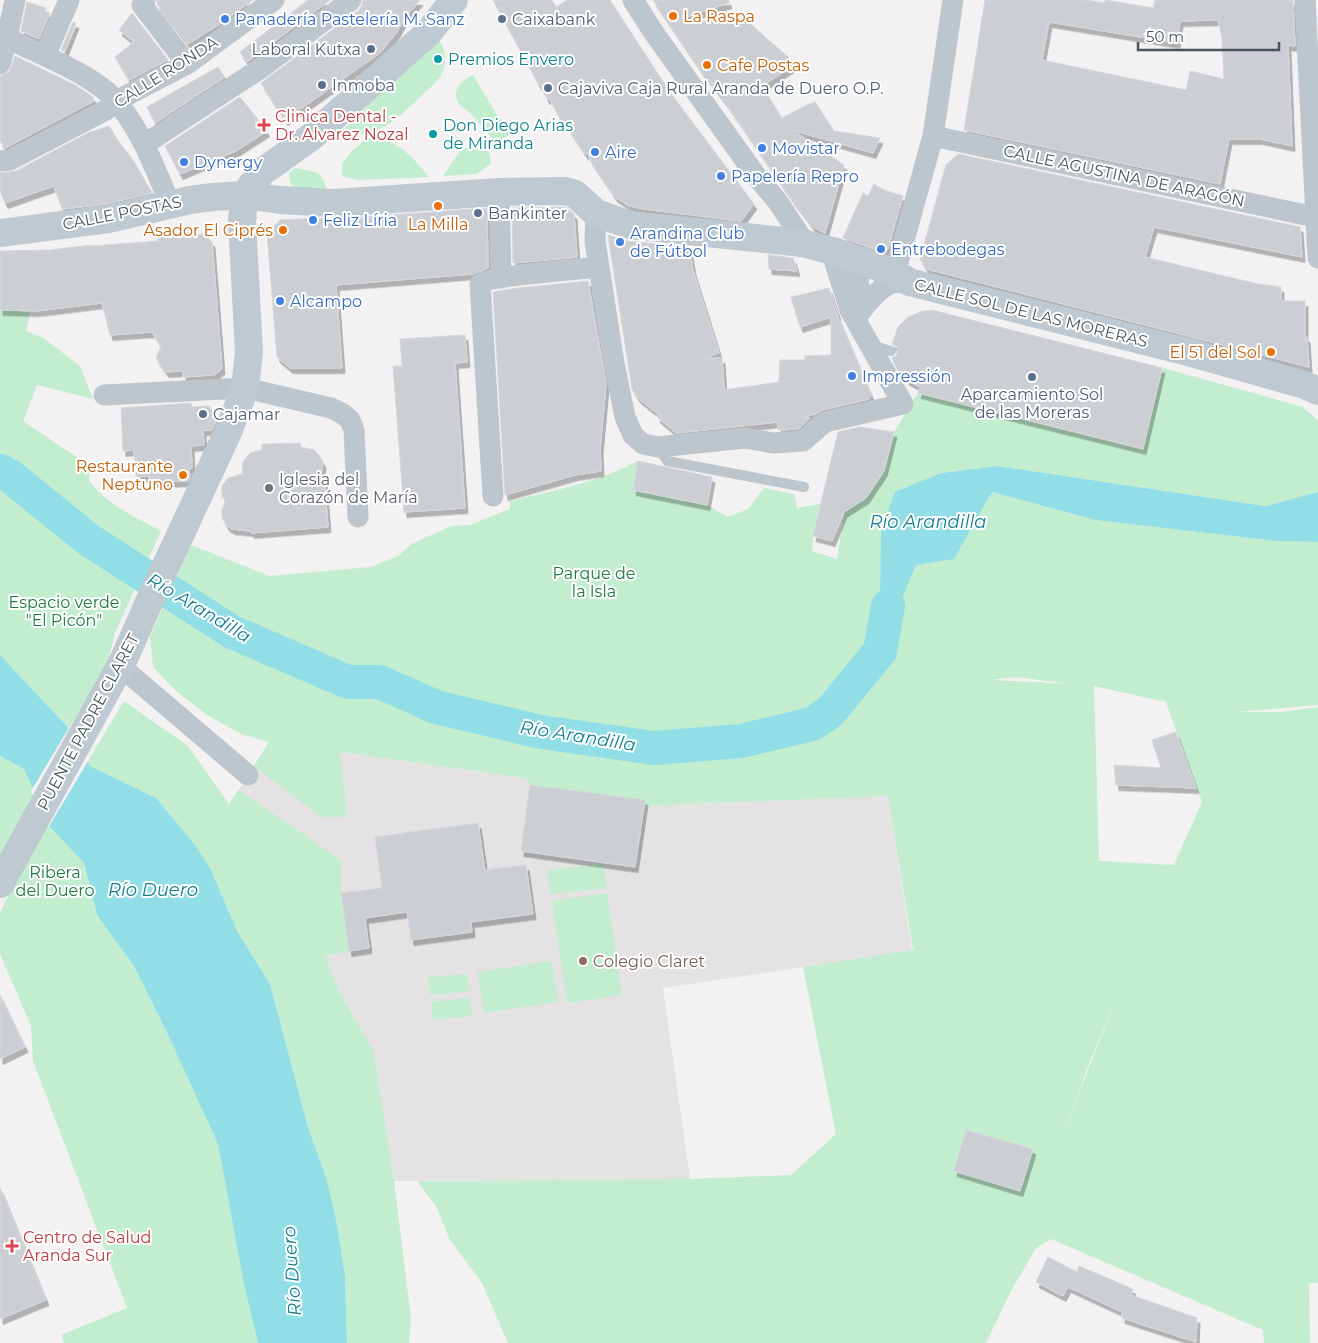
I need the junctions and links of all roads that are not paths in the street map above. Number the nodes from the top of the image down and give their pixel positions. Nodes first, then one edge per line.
1 (15, 0) edge
2 (69, 0) edge
3 (145, 0) edge
4 (274, 0) edge
5 (351, 0) edge
6 (454, 0) edge
7 (633, 0) edge
8 (953, 0) edge
9 (1305, 0) edge
10 (2, 53) edge
11 (45, 56) junction
12 (187, 64) junction
13 (111, 106) junction
14 (933, 136) junction
15 (145, 144) junction
16 (0, 161) edge
17 (499, 192) junction
18 (575, 194) joint
19 (244, 195) junction
20 (778, 202) junction
21 (170, 204) junction
22 (596, 213) junction
23 (1315, 217) junction
24 (0, 233) edge
25 (762, 240) junction
26 (803, 243) junction
27 (847, 256) junction
28 (1318, 258) edge
29 (599, 267) junction
30 (501, 278) junction
31 (902, 278) junction
32 (863, 328) junction
33 (891, 351) dead end
34 (245, 388) junction
35 (1318, 391) edge
36 (104, 395) dead end
37 (658, 447) junction
38 (804, 488) dead end
39 (494, 496) dead end
40 (358, 516) dead end
41 (120, 666) junction
42 (248, 775) dead end
43 (3, 880) edge

1 - 10 street
2 - 11 street
3 - 12 street
4 - 12 street, CALLE RONDA
5 - 15 street
6 - 19 street
7 - 20 street
8 - 14 street
9 - 23 street
10 - 11 street
11 - 13 street
12 - 13 street, CALLE RONDA
13 - 15 street
13 - 16 street, CALLE RONDA
14 - 23 street, CALLE AGUSTINA DE ARAGÓN
14 - 31 street
15 - 21 street
17 - 18 street, CALLE POSTAS
17 - 19 street, CALLE POSTAS
17 - 30 street
18 - 22 street, CALLE SOL DE LAS MORERAS
19 - 21 street, CALLE POSTAS
19 - 34 street, PUENTE PADRE CLARET
20 - 25 street
20 - 26 street
21 - 24 street, CALLE POSTAS
22 - 25 street, CALLE SOL DE LAS MORERAS
22 - 29 street
23 - 28 street
25 - 26 street, CALLE SOL DE LAS MORERAS
26 - 27 street, CALLE SOL DE LAS MORERAS
27 - 31 street, CALLE SOL DE LAS MORERAS
27 - 32 street
29 - 30 street
29 - 37 street
30 - 39 street
31 - 32 street
31 - 35 street, CALLE SOL DE LAS MORERAS
32 - 33 lane
32 - 37 street
34 - 36 street
34 - 40 street
34 - 41 street, PUENTE PADRE CLARET
37 - 38 lane
41 - 42 street
41 - 43 street, PUENTE PADRE CLARET

